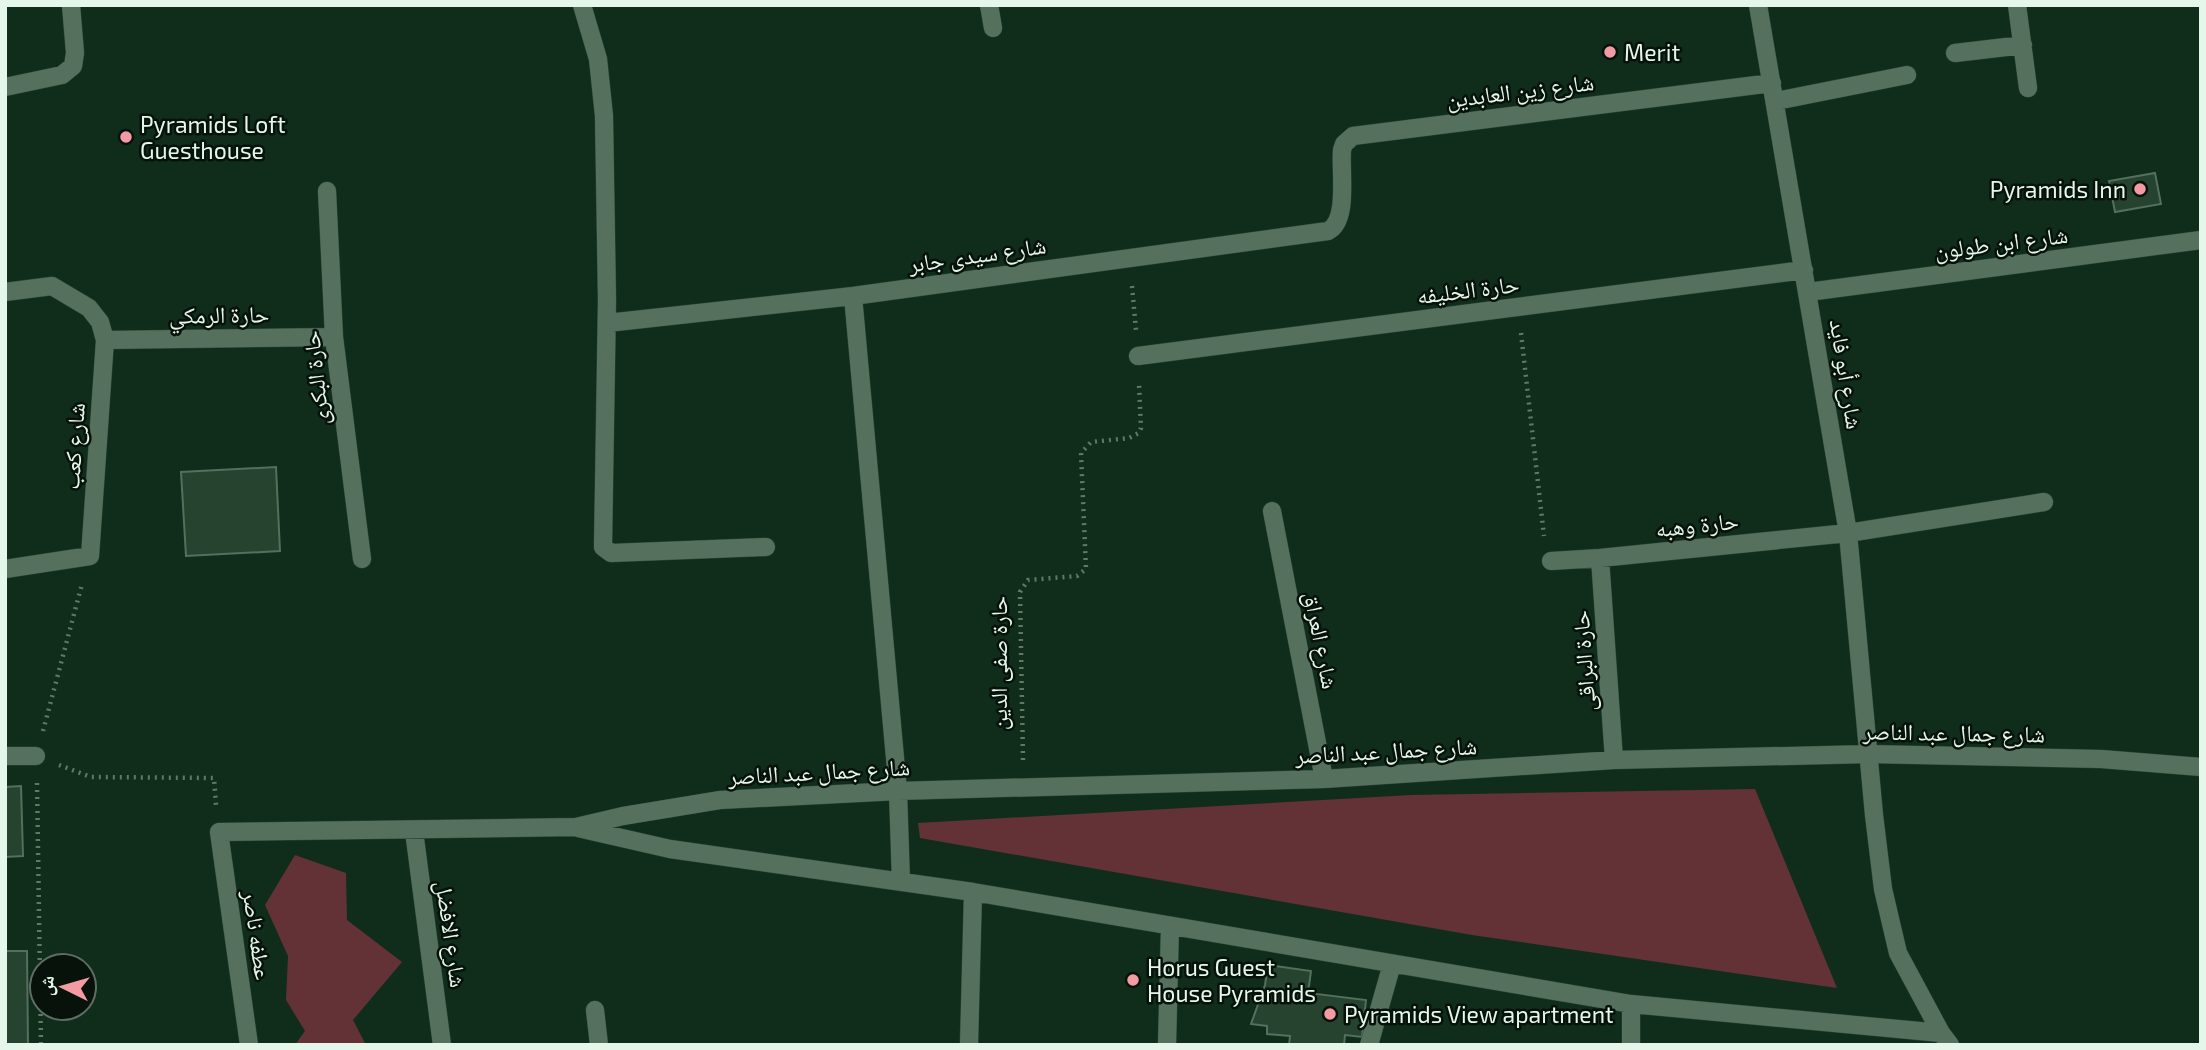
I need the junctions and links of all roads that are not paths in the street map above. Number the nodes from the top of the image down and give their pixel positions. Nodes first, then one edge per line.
1 (71, 5) edge
2 (582, 5) edge
3 (989, 5) edge
4 (1758, 5) edge
5 (2017, 5) edge
6 (993, 28) dead end
7 (2023, 45) junction
8 (1955, 53) dead end
9 (1907, 75) dead end
10 (5, 87) edge
11 (2028, 88) dead end
12 (1774, 92) junction
13 (327, 191) dead end
14 (1341, 211) joint
15 (2201, 240) edge
16 (1804, 270) junction
17 (5, 292) edge
18 (1808, 292) junction
19 (853, 296) junction
20 (607, 323) junction
21 (334, 337) junction
22 (105, 340) junction
23 (1138, 356) road end
24 (2045, 502) dead end
25 (1272, 511) dead end
26 (1849, 533) junction
27 (766, 547) dead end
28 (1600, 558) junction
29 (362, 559) dead end
30 (1551, 561) road end
31 (5, 569) edge
32 (1869, 754) junction
33 (5, 756) edge
34 (36, 756) road end
35 (1614, 760) junction
36 (2201, 767) edge
37 (1324, 779) junction
38 (898, 791) junction
39 (576, 827) junction
40 (414, 831) junction
41 (219, 832) joint
42 (901, 882) junction
43 (973, 892) junction
44 (1170, 926) junction
45 (1392, 964) junction
46 (1631, 1004) junction
47 (595, 1010) dead end
48 (1945, 1039) edge
49 (249, 1045) edge
50 (442, 1045) edge
51 (599, 1045) edge
52 (969, 1045) edge
53 (1167, 1045) edge
54 (1369, 1045) edge
55 (1631, 1045) edge

1 - 10 street
2 - 20 street
3 - 6 street
4 - 12 street, شارع أبو فايد
5 - 7 street
7 - 8 street
7 - 11 street
9 - 12 street, شارع زين العابدين
12 - 14 street, شارع زين العابدين
12 - 16 street, شارع أبو فايد
13 - 21 street, حارة البكرى
14 - 19 street, شارع سيدى جابر
15 - 18 street, شارع ابن طولون
16 - 18 street, شارع أبو فايد
16 - 23 street, حارة الخليفه
17 - 22 street
18 - 26 street, شارع أبو فايد
19 - 20 street, شارع سيدى جابر
19 - 38 street
20 - 27 street
21 - 22 street, حارة الرمكي
21 - 29 street, حارة البكرى
22 - 31 street, شارع كعب
24 - 26 street, حارة وهبه
25 - 37 street, شارع العراق
26 - 28 street, حارة وهبه
26 - 32 street, شارع أبو فايد
28 - 30 street, حارة وهبه
28 - 35 street, حارة البراقى
32 - 35 street, شارع جمال عبد الناصر
32 - 36 street, شارع جمال عبد الناصر
32 - 48 street, شارع أبو فايد
33 - 34 street
35 - 37 street, شارع جمال عبد الناصر
37 - 38 street, شارع جمال عبد الناصر
38 - 39 street, شارع جمال عبد الناصر
38 - 42 street
39 - 40 street, شارع جمال عبد الناصر
39 - 42 street, شارع جمال عبد الناصر
40 - 41 street, شارع جمال عبد الناصر
40 - 50 street, شارع الافضل
41 - 49 street, عطفه ناصر
42 - 43 street, شارع جمال عبد الناصر
43 - 44 street, شارع جمال عبد الناصر
43 - 52 street
44 - 45 street, شارع جمال عبد الناصر
44 - 53 street
45 - 46 street, شارع جمال عبد الناصر
45 - 54 street
46 - 48 street, شارع جمال عبد الناصر
46 - 55 street
47 - 51 street

